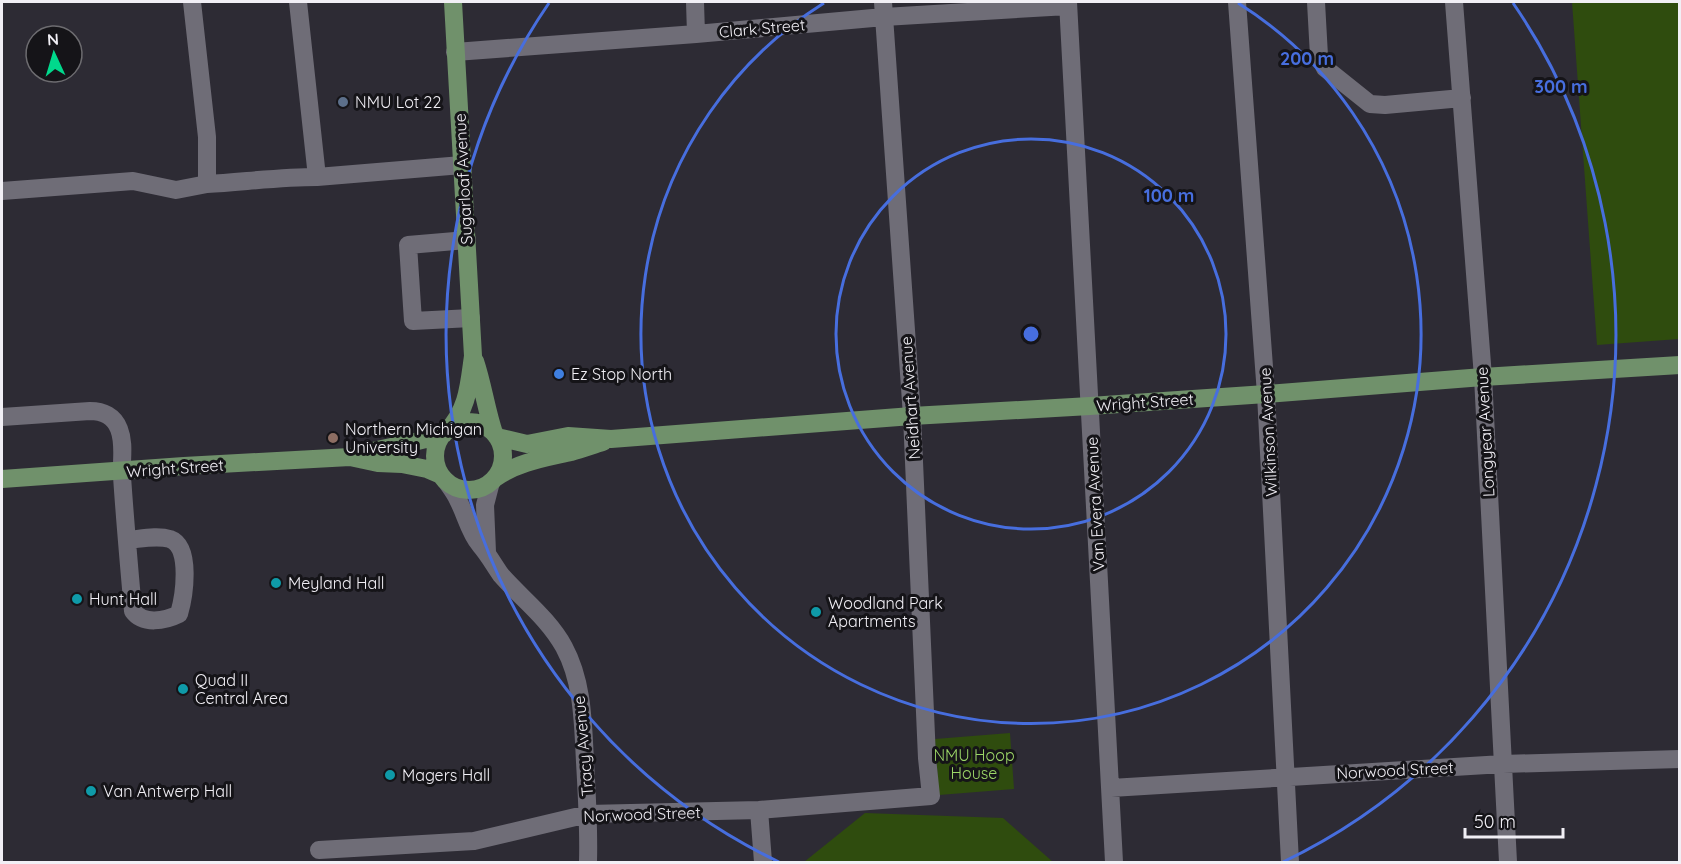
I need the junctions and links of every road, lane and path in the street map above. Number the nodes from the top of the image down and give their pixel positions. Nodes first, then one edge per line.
1 (192, 2) edge
2 (298, 2) edge
3 (453, 2) edge
4 (695, 2) edge
5 (1237, 2) edge
6 (1316, 2) edge
7 (1454, 2) edge
8 (1068, 4) edge
9 (883, 9) edge
10 (696, 34) junction
11 (455, 52) junction
12 (1462, 98) junction
13 (462, 165) junction
14 (317, 177) junction
15 (207, 184) junction
16 (2, 191) edge
17 (467, 240) junction
18 (471, 318) junction
19 (473, 356) junction
20 (1680, 365) edge
21 (1483, 377) junction
22 (1266, 394) junction
23 (1090, 406) junction
24 (912, 416) junction
25 (2, 417) edge
26 (446, 432) junction
27 (496, 435) junction
28 (611, 439) junction
29 (350, 457) junction
30 (122, 471) junction
31 (444, 478) junction
32 (2, 479) edge
33 (493, 480) junction
34 (127, 540) junction
35 (487, 552) junction
36 (1680, 759) edge
37 (1503, 764) junction
38 (1286, 777) junction
39 (1111, 788) junction
40 (930, 796) joint
41 (759, 810) junction
42 (588, 814) junction
43 (319, 850) dead end
44 (588, 862) edge
45 (764, 862) edge
46 (1114, 862) edge
47 (1290, 862) edge
48 (1508, 862) edge

1 - 15 street
2 - 14 street
3 - 11 main road, Sugarloaf Avenue
4 - 10 street
5 - 22 street, Wilkinson Avenue
6 - 12 street
7 - 12 street, Longyear Avenue
8 - 9 street, Clark Street
8 - 23 street, Van Evera Avenue
9 - 10 street, Clark Street
9 - 24 street, Neidhart Avenue
10 - 11 street, Clark Street
11 - 13 main road, Sugarloaf Avenue
12 - 21 street, Longyear Avenue
13 - 14 street
13 - 17 main road, Sugarloaf Avenue
14 - 15 street
15 - 16 street
17 - 18 main road, Sugarloaf Avenue
17 - 18 street
18 - 19 main road, Sugarloaf Avenue
19 - 26 main road, Sugarloaf Avenue
19 - 27 main road, Sugarloaf Avenue
20 - 21 main road, Wright Street
21 - 22 main road, Wright Street
21 - 37 street, Longyear Avenue
22 - 23 main road, Wright Street
22 - 38 street, Wilkinson Avenue
23 - 24 main road, Wright Street
23 - 39 street, Van Evera Avenue
24 - 28 main road, Wright Street
24 - 40 street, Neidhart Avenue
25 - 30 street
26 - 27 main road
26 - 29 main road, Wright Street
26 - 31 main road
27 - 28 main road, Wright Street
27 - 33 main road
28 - 33 main road, Wright Street
29 - 30 main road, Wright Street
29 - 31 main road, Wright Street
30 - 32 main road, Wright Street
30 - 34 street
31 - 33 main road
31 - 35 street, Tracy Avenue
33 - 35 street
34 - 34 street
35 - 42 street, Tracy Avenue
36 - 37 street, Norwood Street
37 - 38 street, Norwood Street
37 - 48 street, Longyear Avenue
38 - 39 street, Norwood Street
38 - 47 street, Wilkinson Avenue
39 - 46 street, Van Evera Avenue
40 - 41 street, Norwood Street
41 - 42 street, Norwood Street
41 - 45 street
42 - 43 street, Norwood Street
42 - 44 street, Tracy Avenue

